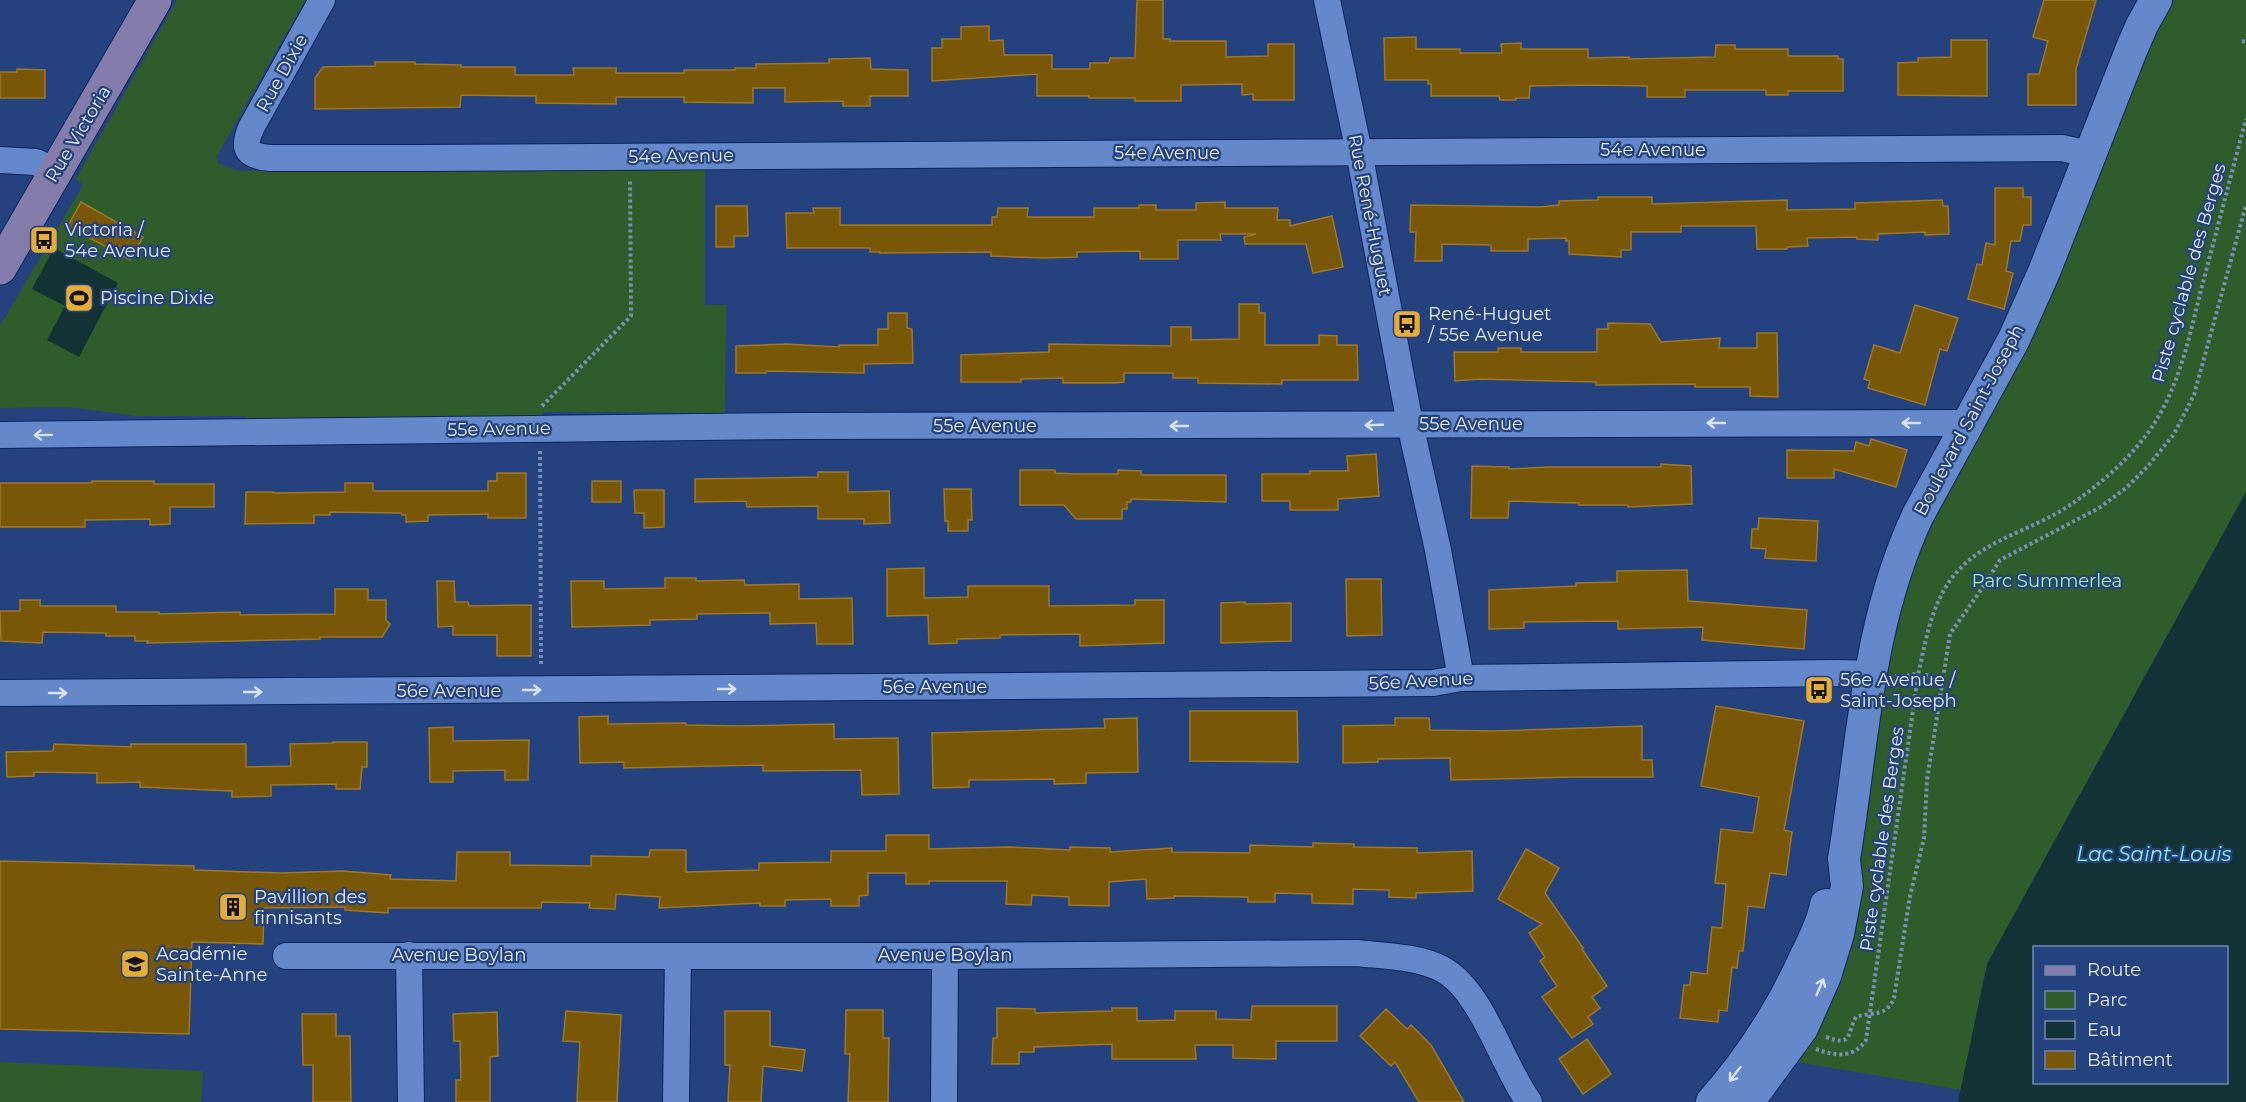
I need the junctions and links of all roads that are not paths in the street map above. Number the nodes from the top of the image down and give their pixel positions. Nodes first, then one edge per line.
1 (155, 0) edge
2 (322, 0) edge
3 (1327, 0) edge
4 (2156, 0) edge
5 (247, 148) joint
6 (1359, 152) junction
7 (2089, 154) junction
8 (0, 160) edge
9 (56, 172) junction
10 (0, 268) edge
11 (1970, 423) junction
12 (1410, 424) junction
13 (0, 435) edge
14 (1870, 674) junction
15 (1461, 678) junction
16 (0, 693) edge
17 (409, 955) junction
18 (286, 956) dead end
19 (678, 956) junction
20 (945, 956) junction
21 (1784, 1048) junction
22 (411, 1102) edge
23 (676, 1102) edge
24 (944, 1102) edge
25 (1528, 1102) edge
26 (1712, 1102) edge
27 (1748, 1102) edge

1 - 9 main road, Rue Victoria
2 - 5 street, Rue Dixie
3 - 6 street, Rue René-Huguet
4 - 7 street, Boulevard Saint-Joseph
5 - 6 street, 54e Avenue
6 - 7 street, 54e Avenue
6 - 12 street, Rue René-Huguet
7 - 11 street, Boulevard Saint-Joseph
8 - 9 street
9 - 10 main road, Rue Victoria
11 -> 12 street, 55e Avenue
11 - 14 street, Boulevard Saint-Joseph
12 -> 13 street, 55e Avenue
12 - 15 street, Rue René-Huguet
14 - 15 street, 56e Avenue
14 - 21 street, Boulevard Saint-Joseph
16 -> 15 street, 56e Avenue
17 - 18 street, Avenue Boylan
17 - 19 street, Avenue Boylan
17 - 22 street
19 - 20 street, Avenue Boylan
19 - 23 street
20 - 24 street
20 - 25 street, Avenue Boylan
21 -> 26 street
21 - 27 street

